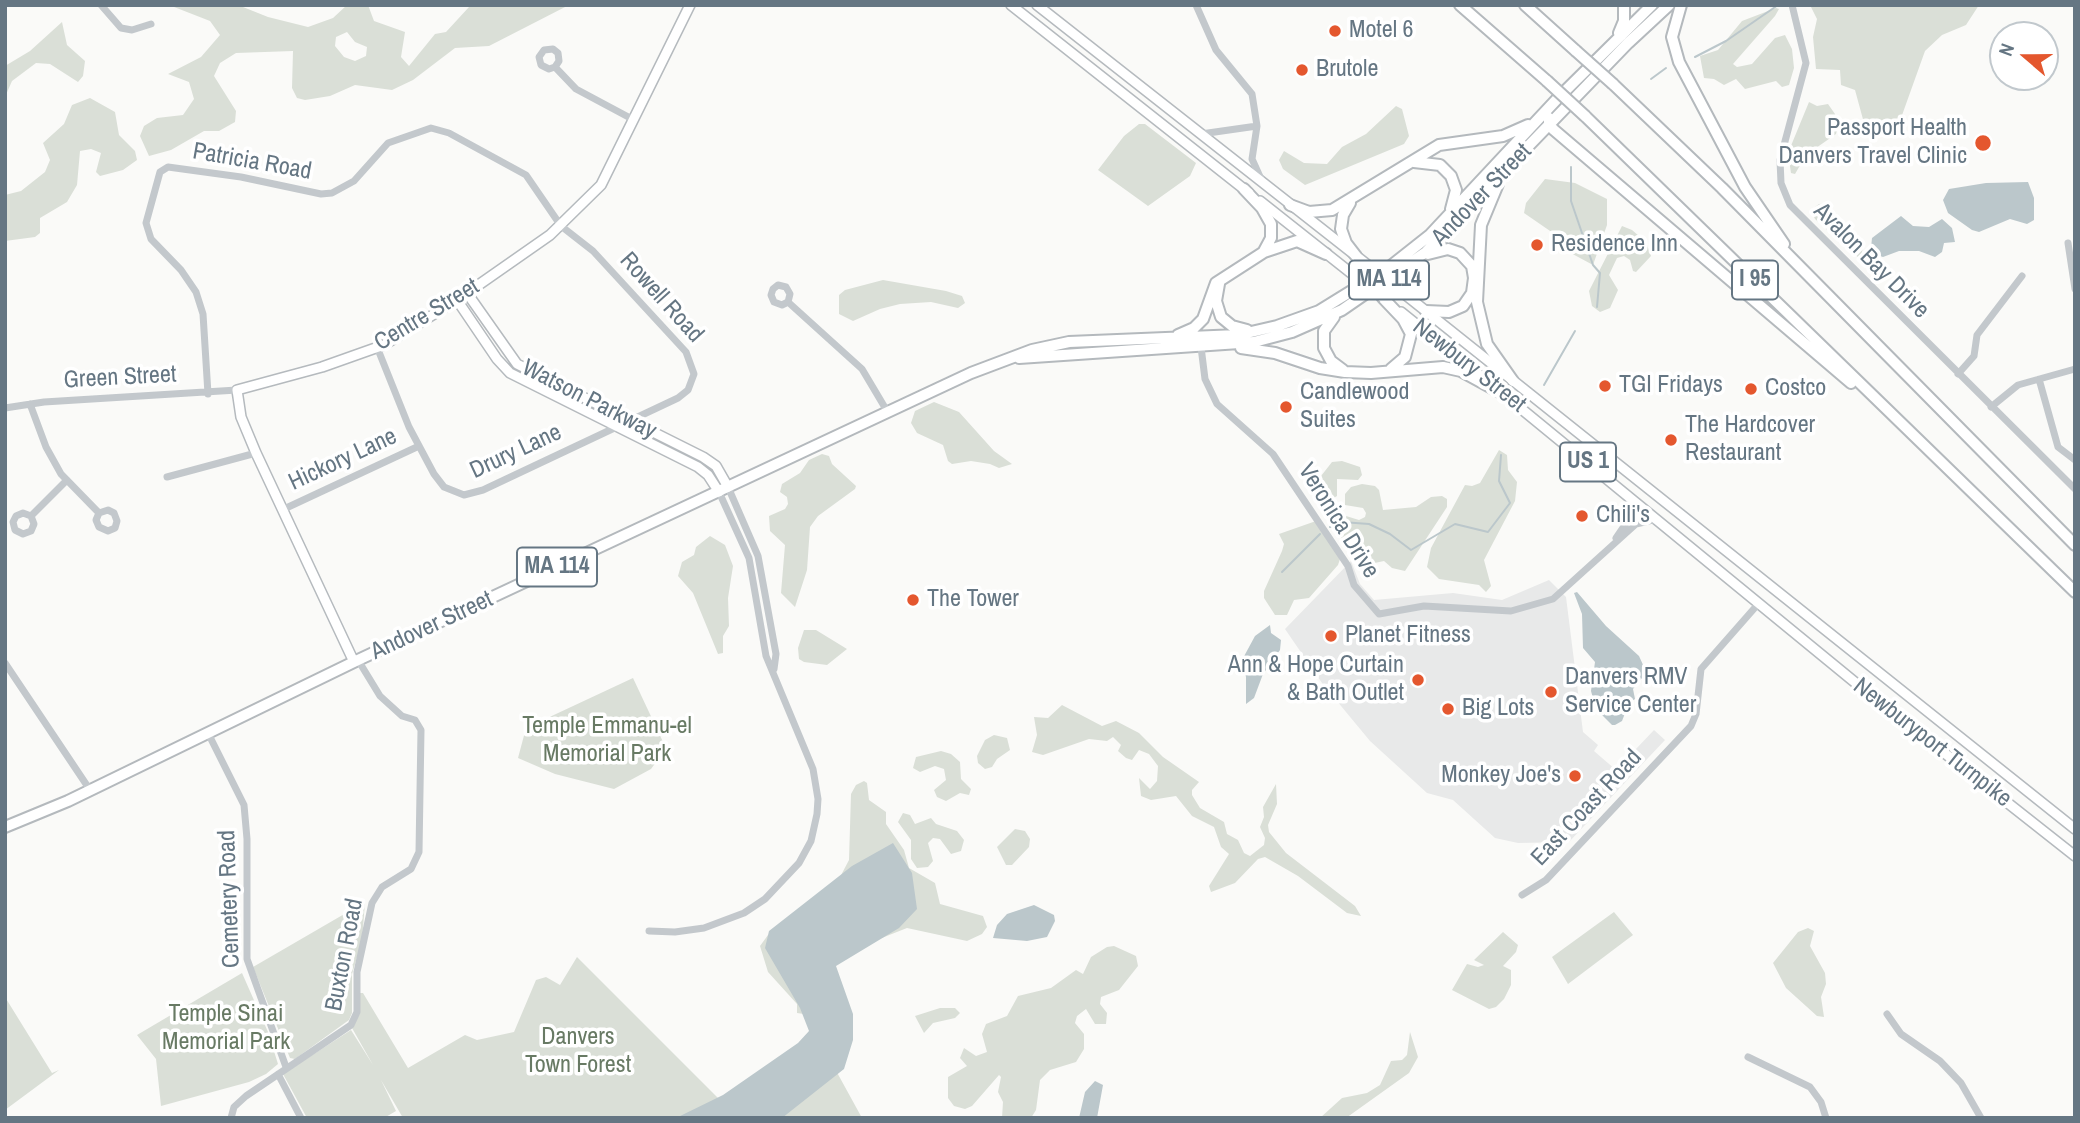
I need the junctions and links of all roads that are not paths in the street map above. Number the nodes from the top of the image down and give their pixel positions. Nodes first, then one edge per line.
1 (101, 5) edge
2 (690, 5) edge
3 (1011, 5) edge
4 (1037, 5) edge
5 (1196, 5) edge
6 (1460, 5) edge
7 (1525, 5) edge
8 (1624, 5) edge
9 (1669, 5) edge
10 (1681, 5) edge
11 (1791, 5) edge
12 (1648, 7) edge
13 (151, 24) dead end
14 (1638, 34) junction
15 (1615, 40) junction
16 (555, 66) dead end
17 (1558, 98) junction
18 (1544, 113) junction
19 (634, 120) junction
20 (1549, 125) junction
21 (1257, 126) junction
22 (1201, 134) junction
23 (1414, 162) junction
24 (1513, 162) junction
25 (1265, 185) junction
26 (1244, 189) junction
27 (1353, 199) junction
28 (1290, 205) junction
29 (1447, 217) junction
30 (561, 226) junction
31 (2068, 243) dead end
32 (1264, 252) junction
33 (1326, 254) junction
34 (1356, 256) junction
35 (1413, 262) junction
36 (1804, 272) junction
37 (2022, 276) dead end
38 (1222, 278) junction
39 (2075, 289) edge
40 (467, 293) junction
41 (1383, 298) junction
42 (457, 300) junction
43 (788, 302) dead end
44 (1342, 310) junction
45 (1426, 311) junction
46 (1264, 330) junction
47 (1164, 339) junction
48 (1221, 346) junction
49 (377, 347) junction
50 (1201, 347) junction
51 (1013, 359) junction
52 (2075, 369) edge
53 (1345, 372) junction
54 (1386, 372) junction
55 (1958, 374) junction
56 (2039, 379) junction
57 (1513, 380) junction
58 (237, 390) junction
59 (208, 394) junction
60 (1505, 395) junction
61 (30, 404) junction
62 (1991, 407) junction
63 (5, 408) edge
64 (887, 411) junction
65 (631, 421) junction
66 (616, 428) junction
67 (419, 446) junction
68 (1924, 446) junction
69 (256, 453) junction
70 (2075, 460) edge
71 (167, 477) dead end
72 (67, 480) junction
73 (724, 489) junction
74 (2074, 489) edge
75 (1628, 495) junction
76 (284, 509) junction
77 (99, 513) dead end
78 (31, 516) dead end
79 (1657, 519) junction
80 (2075, 545) edge
81 (1609, 547) junction
82 (2075, 592) edge
83 (1759, 603) junction
84 (1803, 612) joint
85 (1790, 629) joint
86 (356, 661) junction
87 (5, 663) edge
88 (208, 733) junction
89 (90, 790) junction
90 (5, 827) edge
91 (2075, 829) edge
92 (2075, 856) edge
93 (1522, 895) dead end
94 (649, 931) dead end
95 (1887, 1014) dead end
96 (1748, 1057) dead end
97 (286, 1067) junction
98 (278, 1074) junction
99 (231, 1118) edge
100 (301, 1118) edge
101 (1826, 1118) edge
102 (1981, 1118) edge

1 - 13 street
2 - 19 main road, Centre Street
3 - 26 main road, Newbury Street / US 1
4 - 22 main road, Newbury Street / US 1
5 - 21 street
6 - 68 highway, I 95, bridge
7 - 36 highway, I 95, bridge
8 - 15 highway
9 - 14 highway, Andover Street / MA 114
10 - 36 highway
11 - 55 street, Avalon Bay Drive
12 - 14 highway
12 - 15 highway, Andover Street / MA 114
14 - 20 highway, Andover Street / MA 114
15 - 17 highway, Andover Street / MA 114
16 - 19 street
17 - 18 highway, Andover Street / MA 114
17 - 20 highway
18 - 23 highway
18 - 29 highway, Andover Street / MA 114
19 - 30 main road, Centre Street
20 - 24 highway, Andover Street / MA 114
20 - 68 highway
21 - 22 street
21 - 25 street
22 - 25 main road, Newbury Street / US 1
23 - 27 highway
23 - 29 highway
24 - 35 highway, Andover Street / MA 114
24 - 57 highway
25 - 28 main road, Newbury Street / US 1
26 - 32 highway
26 - 33 main road, Newbury Street / US 1
27 - 28 highway
27 - 34 highway
28 - 34 main road, Newbury Street / US 1
29 - 46 highway, Andover Street / MA 114
30 - 40 main road, Centre Street
30 - 59 street, Patricia Road
30 - 65 street, Rowell Road
31 - 39 street
32 - 33 highway
32 - 38 highway
33 - 41 main road, Newbury Street / US 1, bridge
34 - 45 main road, Newbury Street / US 1, bridge
35 - 44 highway, Andover Street / MA 114
35 - 45 highway
36 - 80 highway, I 95
37 - 55 street
38 - 46 highway
38 - 47 highway
40 - 42 main road, Centre Street
40 - 65 main road, Watson Parkway
41 - 54 highway
41 - 60 main road, Newbury Street / US 1
42 - 49 main road, Centre Street
42 - 66 main road, Watson Parkway
43 - 64 street
44 - 48 highway, Andover Street / MA 114
44 - 53 highway
45 - 57 main road, Newbury Street / US 1
46 - 47 highway, Andover Street / MA 114
47 - 51 highway, Andover Street / MA 114
48 - 50 highway, Andover Street / MA 114
48 - 53 highway
49 - 58 main road, Centre Street
49 - 67 street, Drury Lane
50 - 51 highway, Andover Street / MA 114
50 - 81 street, Veronica Drive
51 - 64 highway, Andover Street / MA 114
52 - 56 street
53 - 54 highway
54 - 60 highway
55 - 62 street, Avalon Bay Drive
56 - 62 street
56 - 70 street
57 - 84 main road, Newbury Street / US 1
58 - 59 street, Green Street
58 - 69 main road
59 - 61 street, Green Street
60 - 75 main road, Newbury Street / US 1
61 - 63 street, Green Street
61 - 72 street
62 - 74 street, Avalon Bay Drive
64 - 73 highway, Andover Street / MA 114
65 - 66 street, Drury Lane
65 - 73 main road, Watson Parkway
66 - 67 street, Drury Lane
66 - 73 main road, Watson Parkway
67 - 76 street, Hickory Lane
68 - 82 highway, I 95
69 - 71 street
69 - 76 main road
72 - 77 street
72 - 78 street
73 - 86 highway, Andover Street / MA 114
73 - 94 street
75 - 79 main road, Newbury Street / US 1
75 - 81 street
76 - 86 main road
79 - 81 street
79 - 83 main road, Newbury Street / US 1
83 - 85 main road, Newbury Street / US 1
83 - 93 street, East Coast Road
84 - 91 main road, Newburyport Turnpike / US 1
85 - 92 main road, Newburyport Turnpike / US 1
86 - 88 highway, Andover Street / MA 114
86 - 97 street, Buxton Road
87 - 89 street
88 - 89 highway, Andover Street / MA 114
88 - 97 street, Cemetery Road
89 - 90 highway, Andover Street / MA 114
95 - 102 street
96 - 101 street
97 - 98 street, Buxton Road
98 - 99 street, Buxton Road
98 - 100 street

